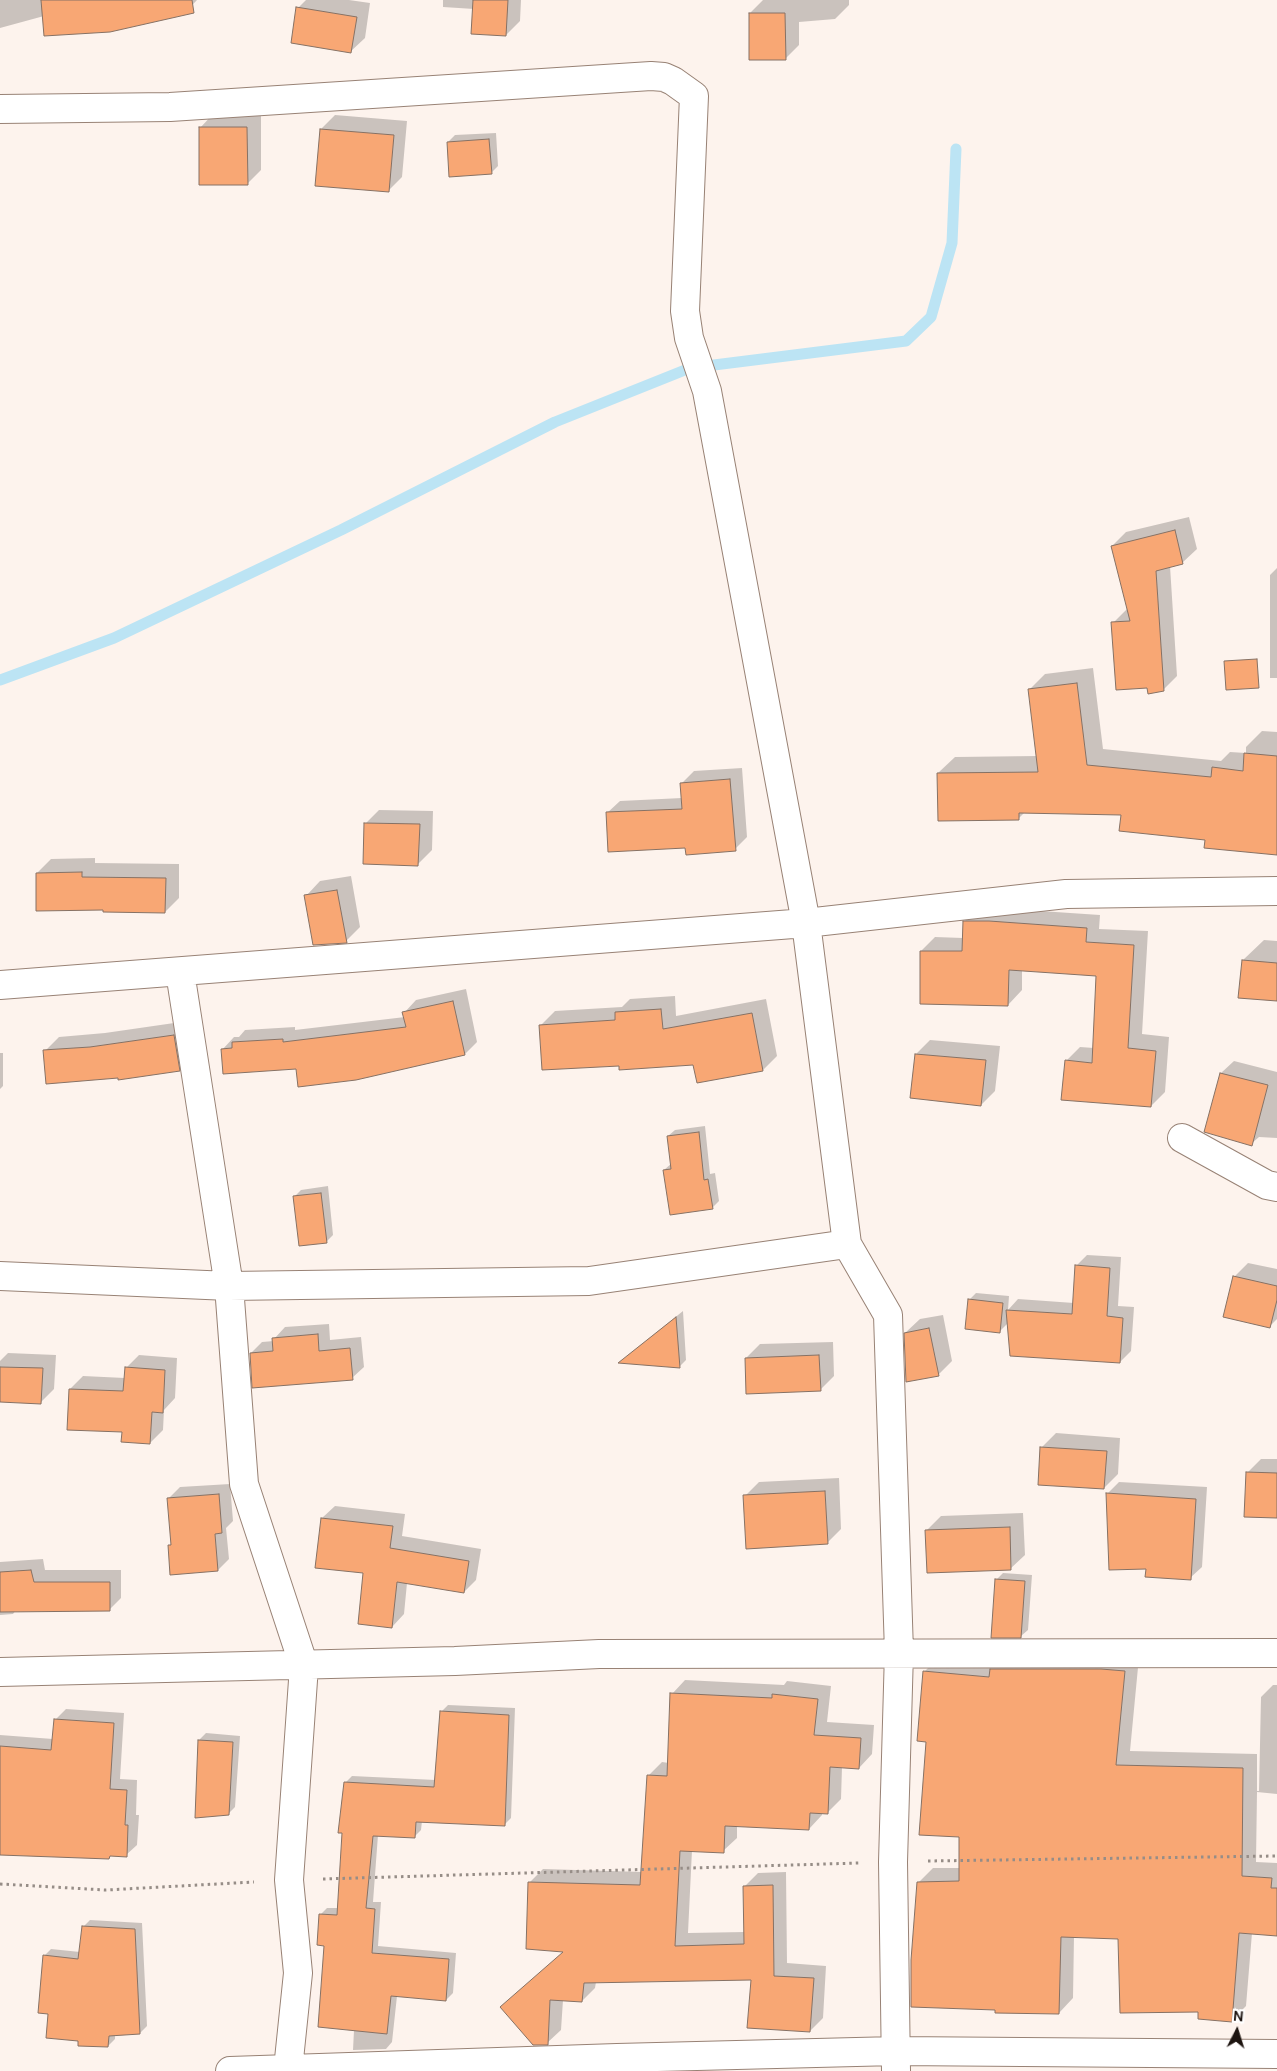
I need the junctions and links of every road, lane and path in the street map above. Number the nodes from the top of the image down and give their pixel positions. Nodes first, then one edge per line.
1 (0, 109) edge
2 (1277, 891) edge
3 (806, 923) junction
4 (180, 972) junction
5 (0, 985) edge
6 (1182, 1138) dead end
7 (1277, 1187) edge
8 (847, 1244) junction
9 (0, 1276) edge
10 (229, 1286) junction
11 (898, 1652) junction
12 (1277, 1653) edge
13 (304, 1666) junction
14 (0, 1672) edge
15 (1277, 1856) edge
16 (893, 1862) junction
17 (289, 1880) junction
18 (0, 1884) edge
19 (1277, 2054) edge
20 (896, 2061) edge
21 (288, 2069) junction
22 (230, 2071) edge

1 - 3 street
2 - 3 street
3 - 4 street
3 - 8 street
4 - 5 street
4 - 10 street
6 - 7 street
8 - 10 street
8 - 11 street
9 - 10 street
10 - 13 street
11 - 12 street
11 - 13 street
11 - 16 street
13 - 14 street
13 - 17 street
15 - 16 path
16 - 17 path
16 - 20 street
17 - 18 path
17 - 21 street
19 - 20 street
20 - 21 street
21 - 22 street

